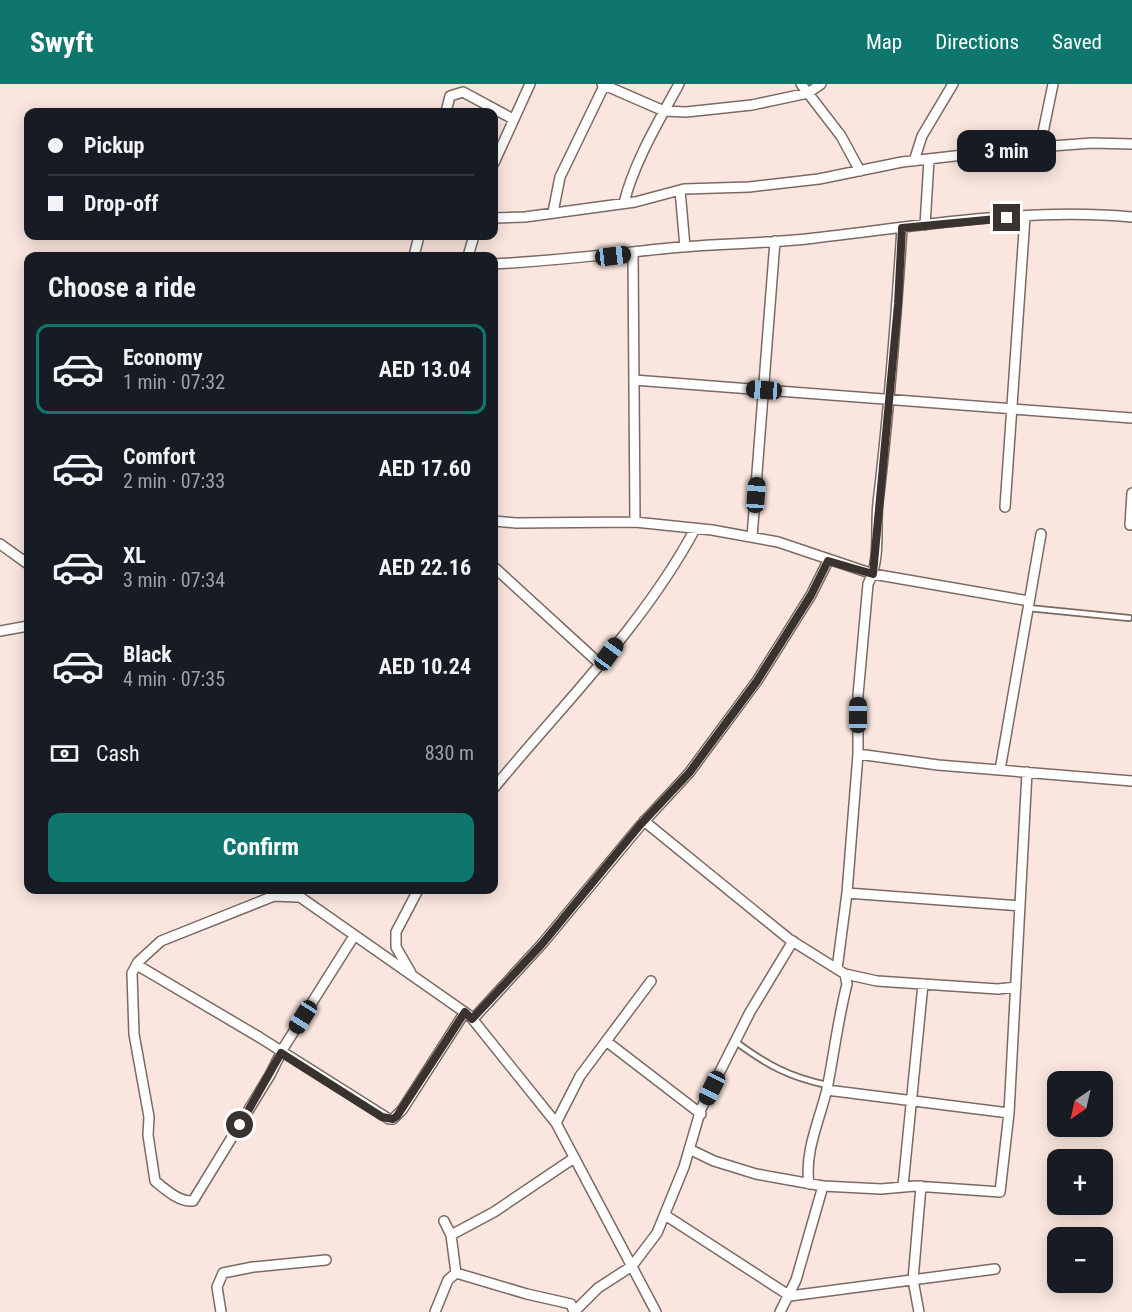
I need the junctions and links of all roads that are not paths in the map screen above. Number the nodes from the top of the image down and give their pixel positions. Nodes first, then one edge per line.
1 (530, 84) edge
2 (604, 84) edge
3 (679, 84) edge
4 (801, 84) edge
5 (821, 84) edge
6 (953, 84) edge
7 (1053, 84) edge
8 (808, 93) junction
9 (447, 108) edge
10 (492, 108) edge
11 (498, 111) edge
12 (664, 111) junction
13 (513, 119) junction
14 (1132, 144) edge
15 (1040, 147) junction
16 (498, 154) edge
17 (930, 160) junction
18 (914, 161) junction
19 (860, 171) junction
20 (680, 190) junction
21 (624, 203) junction
22 (552, 212) junction
23 (1025, 217) junction
24 (1132, 217) edge
25 (498, 218) edge
26 (925, 225) junction
27 (902, 228) junction
28 (775, 241) junction
29 (685, 247) junction
30 (633, 254) junction
31 (498, 264) edge
32 (634, 380) junction
33 (764, 390) junction
34 (889, 399) junction
35 (1011, 410) junction
36 (1132, 418) edge
37 (1132, 493) edge
38 (1005, 507) dead end
39 (498, 522) edge
40 (635, 522) junction
41 (1130, 525) dead end
42 (695, 529) junction
43 (1041, 534) dead end
44 (752, 537) junction
45 (0, 544) edge
46 (24, 561) edge
47 (828, 561) junction
48 (498, 571) edge
49 (873, 574) junction
50 (1029, 605) junction
51 (1129, 618) dead end
52 (24, 627) edge
53 (0, 632) edge
54 (600, 664) junction
55 (858, 754) junction
56 (1000, 770) junction
57 (1027, 772) junction
58 (1132, 781) edge
59 (498, 783) edge
60 (644, 821) junction
61 (847, 893) junction
62 (294, 894) edge
63 (416, 894) edge
64 (297, 897) junction
65 (1020, 906) junction
66 (354, 936) junction
67 (793, 941) junction
68 (137, 965) junction
69 (841, 971) junction
70 (412, 976) junction
71 (651, 981) dead end
72 (923, 984) junction
73 (1016, 987) junction
74 (469, 1016) junction
75 (606, 1041) junction
76 (735, 1042) junction
77 (281, 1053) junction
78 (827, 1087) junction
79 (911, 1101) junction
80 (1009, 1113) junction
81 (700, 1114) junction
82 (556, 1123) junction
83 (689, 1149) junction
84 (574, 1158) junction
85 (809, 1184) junction
86 (823, 1186) junction
87 (903, 1186) junction
88 (921, 1186) junction
89 (665, 1215) junction
90 (444, 1221) dead end
91 (451, 1235) junction
92 (326, 1260) dead end
93 (632, 1266) junction
94 (994, 1269) dead end
95 (456, 1273) junction
96 (913, 1280) junction
97 (790, 1296) junction
98 (221, 1312) edge
99 (435, 1312) edge
100 (574, 1312) edge
101 (656, 1312) edge
102 (780, 1312) edge
103 (919, 1312) edge

1 - 13 street
2 - 12 street
2 - 22 street
3 - 12 street
4 - 8 street
5 - 8 street
6 - 18 street
7 - 15 street
8 - 12 street
8 - 19 street
9 - 10 street
11 - 13 street
12 - 21 street
13 - 16 street
14 - 15 street
15 - 17 street
17 - 18 street
17 - 26 street
18 - 19 street
19 - 20 street
20 - 21 street
20 - 29 street
21 - 22 street
22 - 25 street
23 - 24 street
23 - 26 street
23 - 35 street
26 - 27 street
27 - 28 street
27 - 34 street
28 - 29 street
28 - 33 street
29 - 30 street
30 - 31 street
30 - 32 street
32 - 33 street
32 - 40 street
33 - 34 street
33 - 44 street
34 - 35 street
34 - 49 street
35 - 36 street
35 - 38 street
37 - 41 street
39 - 40 street
40 - 42 street
42 - 44 street
42 - 54 street
43 - 50 street
44 - 47 street
45 - 46 street
47 - 49 street
47 - 60 street
48 - 54 street
49 - 50 street
49 - 55 street
50 - 51 lane
50 - 56 street
52 - 53 street
54 - 59 street
55 - 56 street
55 - 61 street
56 - 57 street
57 - 58 street
57 - 65 street
60 - 67 street
60 - 74 street
61 - 65 street
61 - 69 street
62 - 64 street
63 - 70 street
64 - 66 street
64 - 68 street
65 - 73 street
66 - 70 street
66 - 77 street
67 - 69 street
67 - 76 street
68 - 77 street
68 - 77 street
69 - 72 street
69 - 78 street
70 - 74 street
71 - 75 street
72 - 73 street
72 - 79 street
73 - 80 street
74 - 77 street
74 - 82 street
75 - 81 street
75 - 82 street
76 - 78 lane
76 - 81 street
78 - 79 street
78 - 85 street
79 - 80 street
79 - 87 street
80 - 88 street
81 - 83 street
82 - 84 street
83 - 85 street
83 - 89 street
84 - 91 street
84 - 93 street
85 - 86 street
86 - 87 street
86 - 97 street
87 - 88 street
88 - 96 street
89 - 93 street
89 - 97 street
90 - 91 street
91 - 95 street
92 - 98 street
93 - 100 street
93 - 101 street
94 - 96 street
95 - 99 street
95 - 100 street
96 - 97 street
96 - 103 street
97 - 102 street

